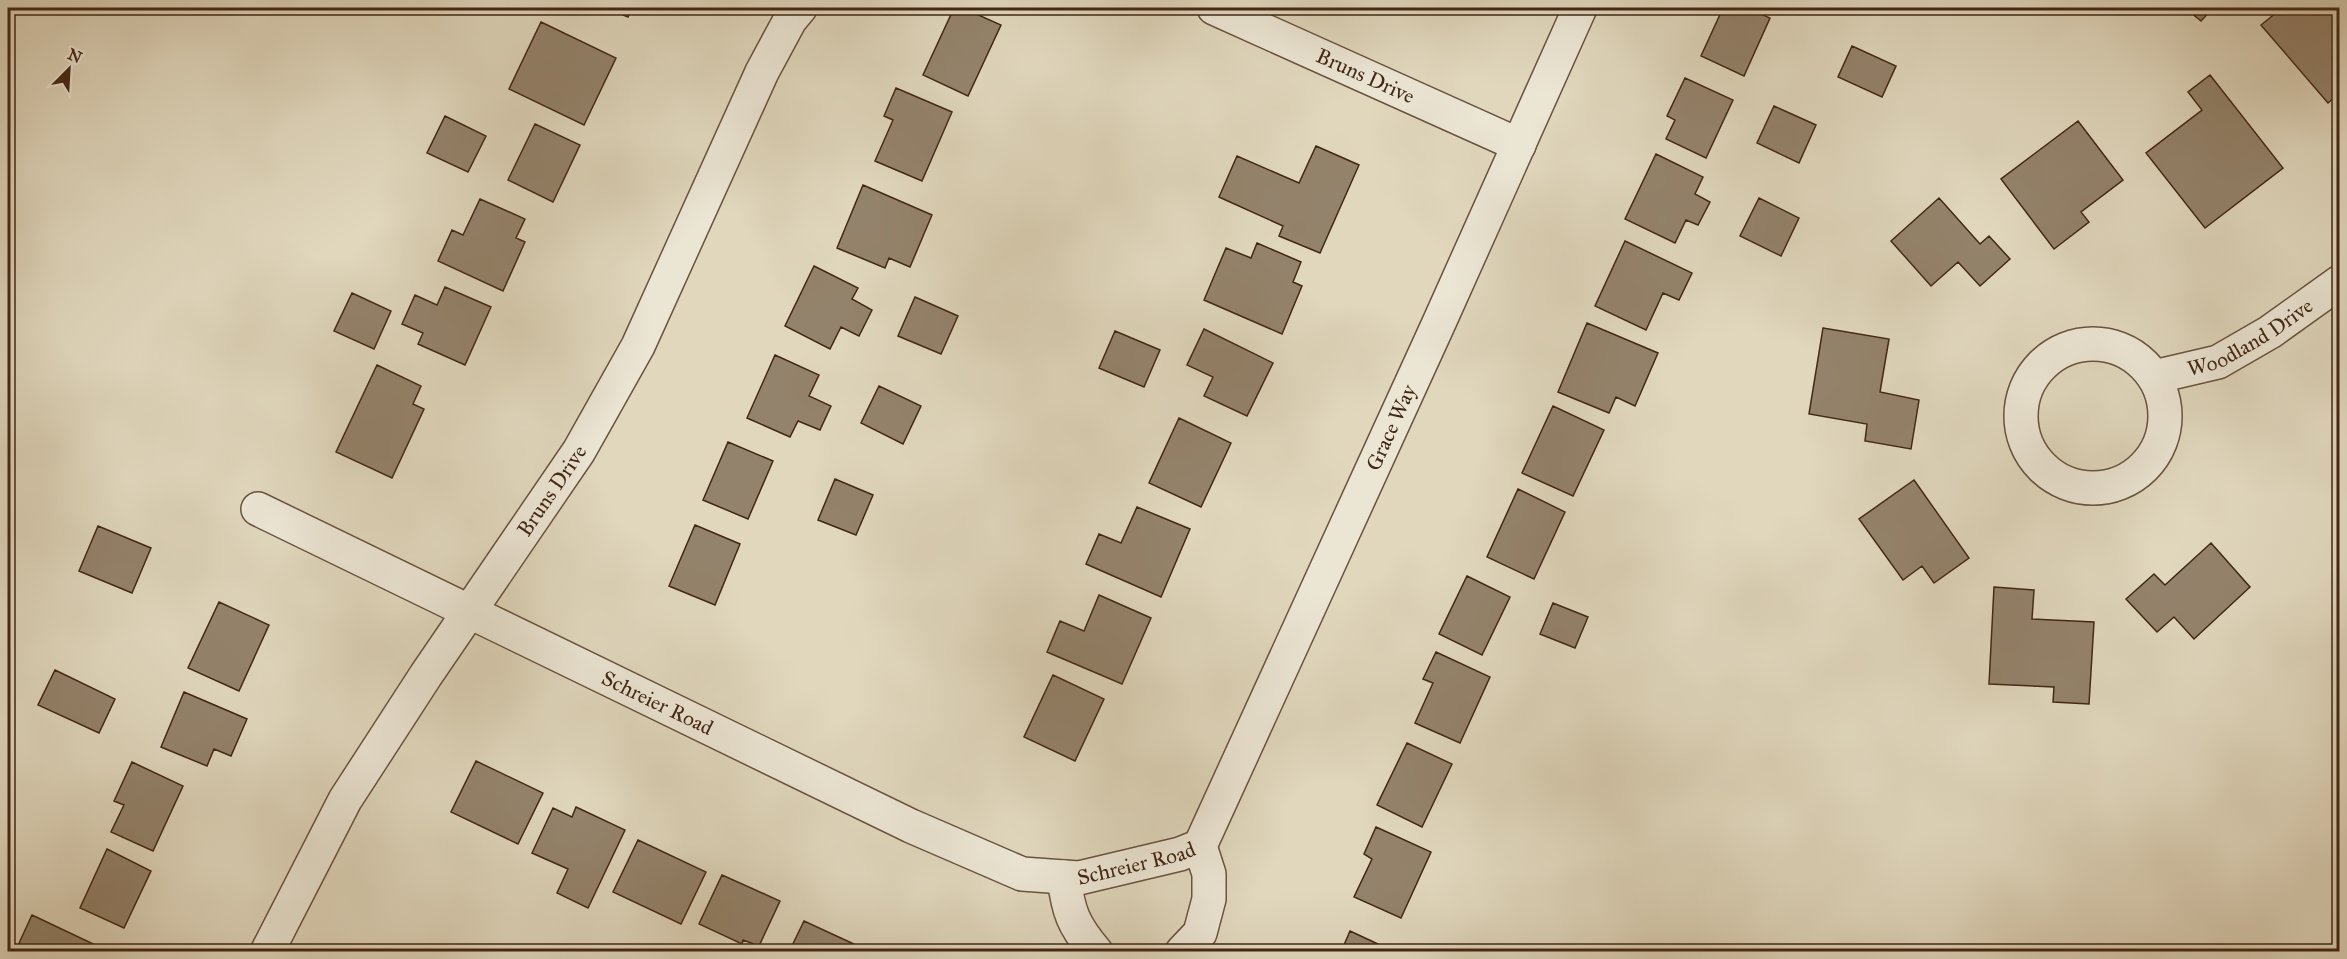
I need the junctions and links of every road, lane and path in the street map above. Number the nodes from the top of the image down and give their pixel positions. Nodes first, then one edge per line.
1 (800, 8) edge
2 (1214, 8) edge
3 (1580, 8) edge
4 (1519, 145) junction
5 (2340, 282) edge
6 (2154, 377) junction
7 (258, 508) dead end
8 (471, 611) junction
9 (1200, 846) junction
10 (1064, 877) junction
11 (267, 951) edge
12 (1096, 951) edge
13 (1182, 951) edge

1 - 8 street, Bruns Drive
2 - 4 street, Bruns Drive
3 - 4 street, Grace Way
4 - 9 street, Grace Way
5 - 6 street, Woodland Drive
6 - 6 street
7 - 8 street, Schreier Road
8 - 10 street, Schreier Road
8 - 11 street, Bruns Drive
9 - 10 street, Schreier Road
9 - 13 street, Schreier Road
10 - 12 street, Schreier Road

